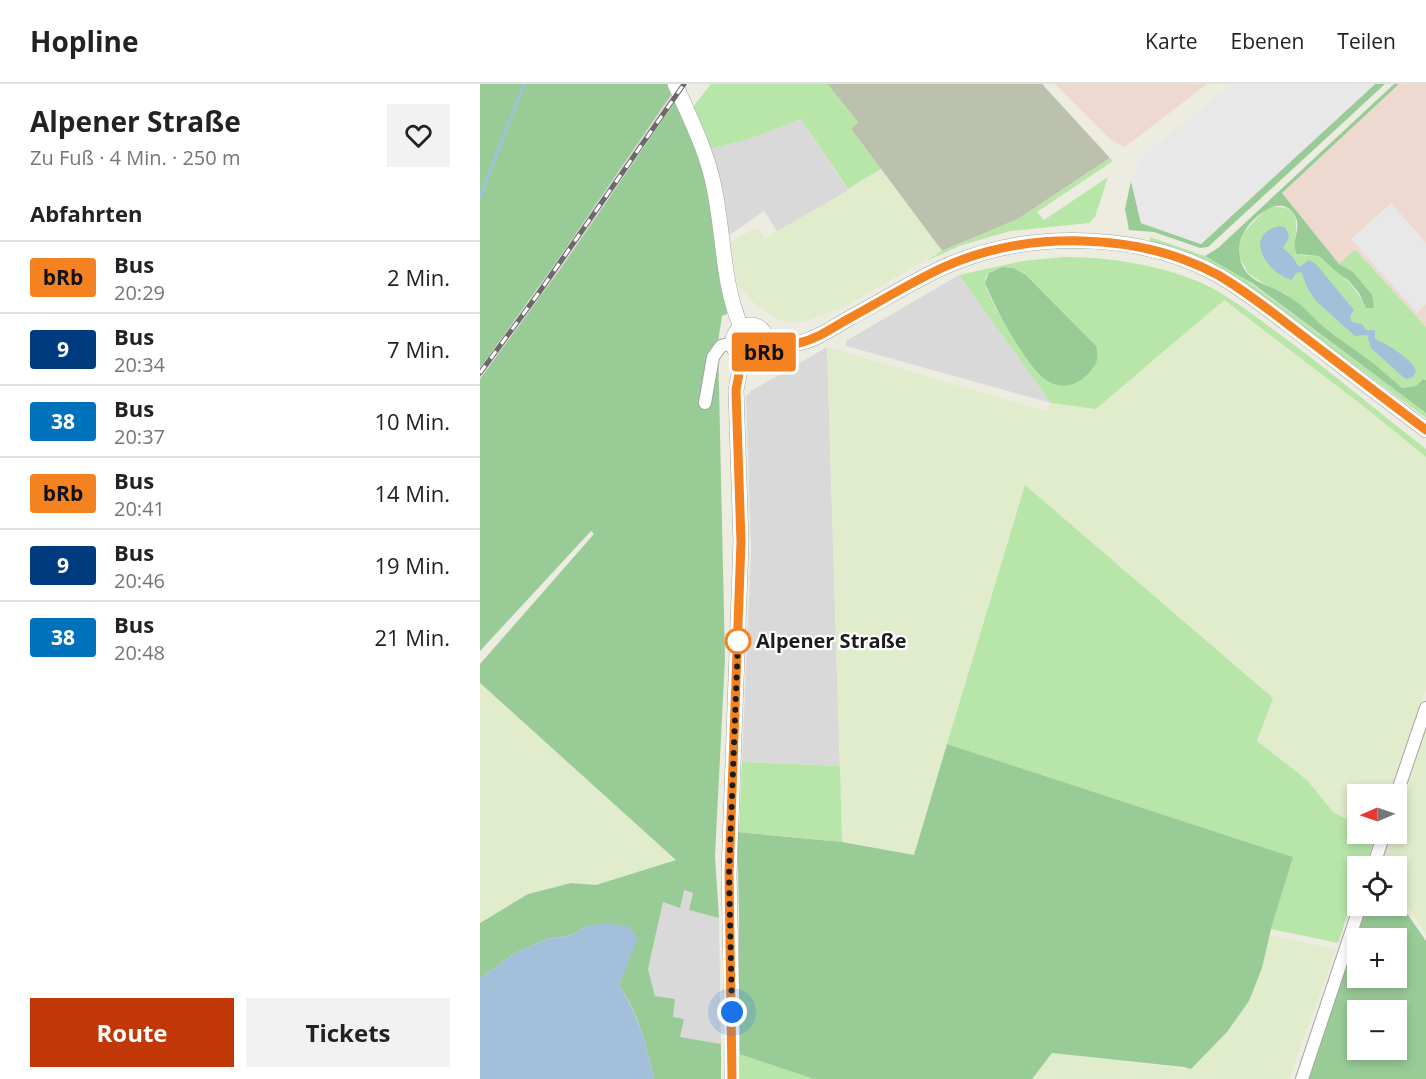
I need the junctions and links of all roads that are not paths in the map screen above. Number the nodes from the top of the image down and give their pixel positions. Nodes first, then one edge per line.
1 (675, 84) edge
2 (741, 327) junction
3 (732, 343) junction
4 (767, 345) junction
5 (742, 358) junction
6 (705, 403) dead end
7 (1426, 430) edge
8 (1426, 708) edge
9 (1400, 784) edge
10 (1357, 916) edge
11 (732, 1079) edge
12 (1302, 1079) edge

1 - 2 street
2 - 3 street
2 - 4 street
3 - 5 street
3 - 6 street
4 - 5 street
4 - 7 street
5 - 11 street
8 - 9 street
10 - 12 street

